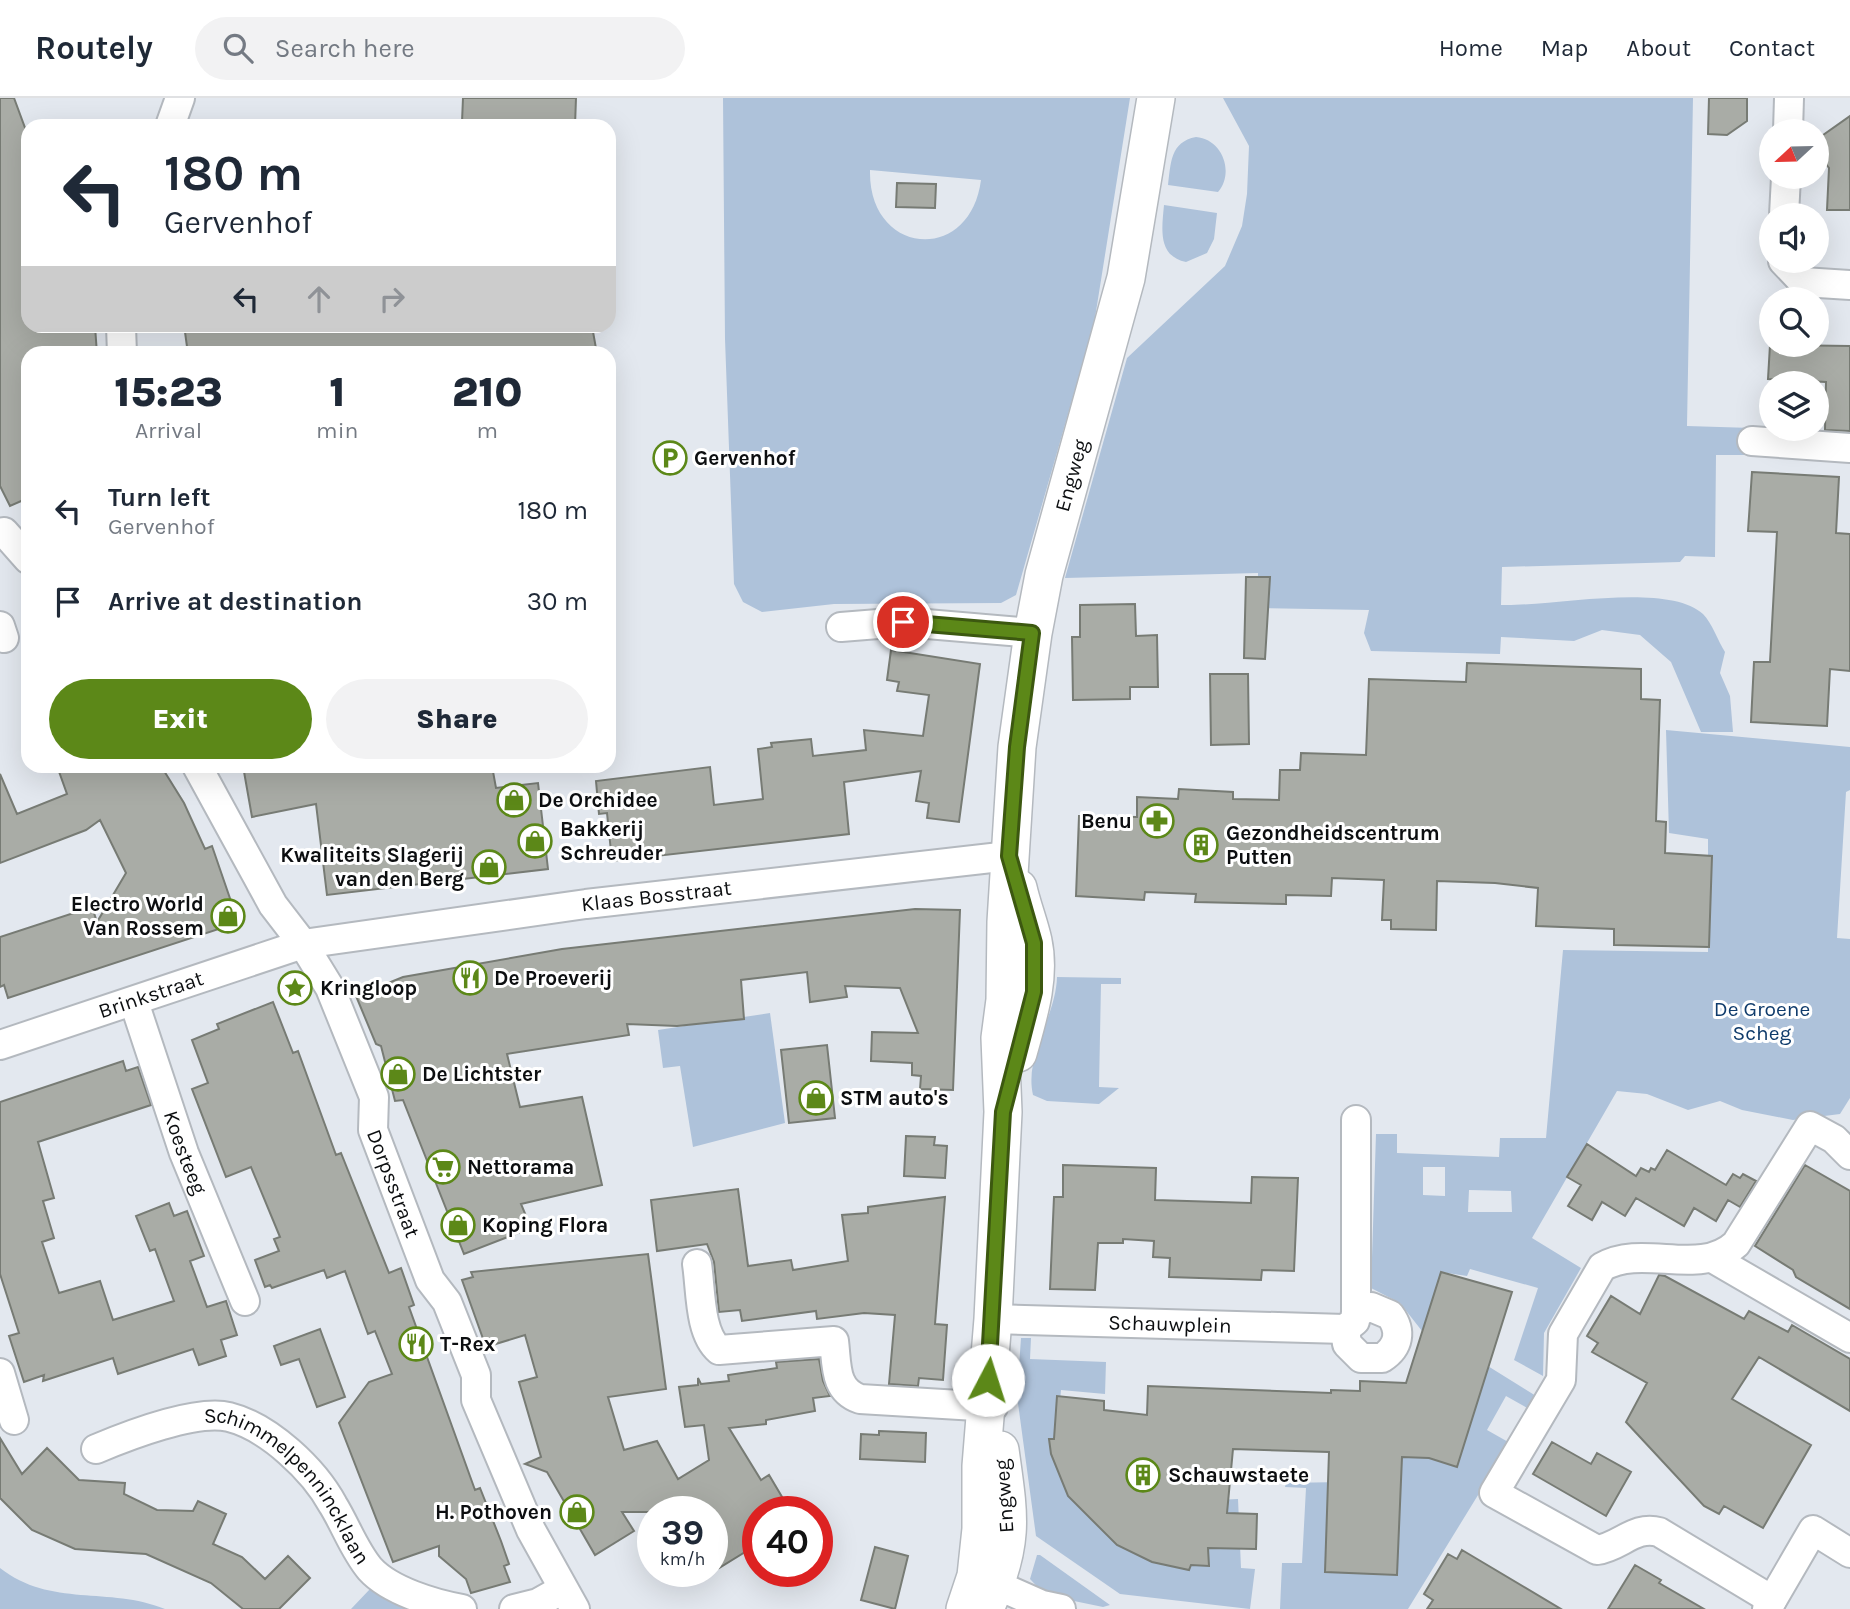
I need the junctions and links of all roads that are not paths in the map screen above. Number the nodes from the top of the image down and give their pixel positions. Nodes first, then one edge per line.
1 (180, 98) edge
2 (1156, 98) edge
3 (1789, 98) edge
4 (172, 119) edge
5 (1788, 119) edge
6 (1794, 273) edge
7 (1850, 285) edge
8 (1752, 441) dead end
9 (1850, 448) edge
10 (2, 533) edge
11 (21, 552) edge
12 (841, 627) dead end
13 (1032, 633) junction
14 (201, 773) edge
15 (1009, 856) junction
16 (303, 944) junction
17 (134, 1002) junction
18 (0, 1045) edge
19 (1356, 1120) dead end
20 (1850, 1155) edge
21 (1714, 1259) junction
22 (697, 1264) dead end
23 (245, 1301) dead end
24 (993, 1319) junction
25 (1850, 1338) edge
26 (0, 1373) edge
27 (989, 1397) junction
28 (14, 1420) dead end
29 (96, 1449) dead end
30 (1850, 1553) edge
31 (980, 1595) edge
32 (569, 1599) edge
33 (1770, 1605) edge
34 (530, 1607) edge
35 (462, 1609) edge
36 (1061, 1609) edge

1 - 4 street
2 - 13 street, Engweg
3 - 5 street
6 - 7 street
8 - 9 street
10 - 11 street
12 - 13 street
13 - 15 street, Engweg
14 - 16 street, Dorpsstraat
15 - 16 street, Klaas Bosstraat
15 - 24 street, Engweg
16 - 17 street, Brinkstraat
16 - 32 street, Dorpsstraat
17 - 18 street, Brinkstraat
17 - 23 street, Koesteeg
19 - 24 street, Schauwplein
20 - 21 street
21 - 25 street
21 - 33 street
22 - 27 street
24 - 27 street, Engweg
26 - 28 street
27 - 31 street, Engweg
29 - 35 street, Schimmelpennincklaan
30 - 33 street
31 - 36 street
32 - 34 street

